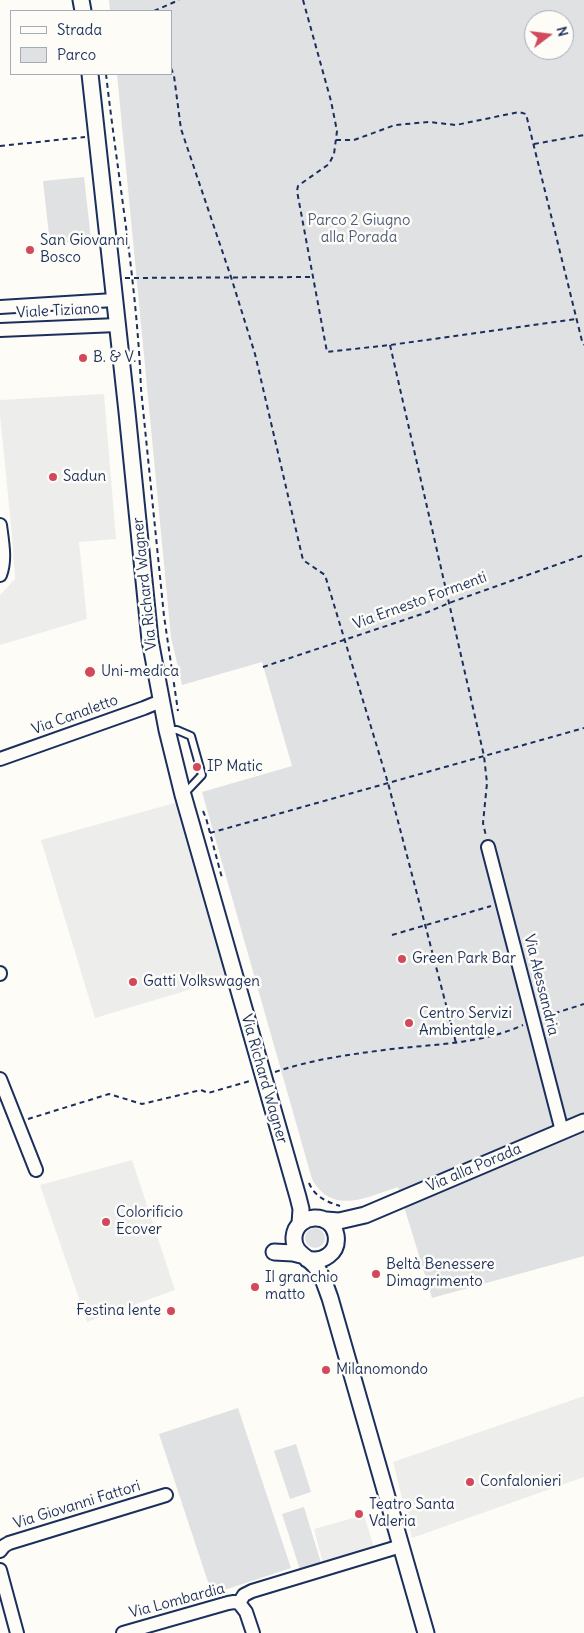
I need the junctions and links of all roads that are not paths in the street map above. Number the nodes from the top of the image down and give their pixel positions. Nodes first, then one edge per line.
1 (90, 75) edge
2 (114, 300) junction
3 (0, 307) edge
4 (117, 324) junction
5 (0, 330) edge
6 (0, 525) edge
7 (0, 575) edge
8 (161, 700) junction
9 (172, 730) junction
10 (0, 759) edge
11 (188, 791) junction
12 (488, 846) road end
13 (0, 1079) edge
14 (584, 1122) edge
15 (562, 1131) junction
16 (36, 1170) dead end
17 (298, 1197) junction
18 (365, 1215) junction
19 (322, 1219) junction
20 (297, 1230) junction
21 (334, 1248) junction
22 (304, 1257) junction
23 (330, 1298) junction
24 (166, 1495) dead end
25 (401, 1546) junction
26 (0, 1551) edge
27 (0, 1570) edge
28 (239, 1603) junction
29 (17, 1633) edge
30 (123, 1633) edge
31 (253, 1633) edge
32 (426, 1633) edge

1 - 2 street, Via Richard Wagner
2 - 3 street, Viale Tiziano
2 - 4 street, Via Richard Wagner
4 - 5 street, Viale Tiziano
4 - 8 street, Via Richard Wagner
6 - 7 street
8 - 9 street, Via Richard Wagner
8 - 10 street, Via Canaletto
9 - 11 street, Via Richard Wagner
9 - 11 lane
11 - 17 street, Via Richard Wagner
12 - 15 street, Via Alessandria
13 - 16 street
14 - 15 street, Via alla Porada
15 - 18 street, Via alla Porada
17 - 19 street, Via Richard Wagner
17 - 20 street, Via Richard Wagner
18 - 19 street, Via alla Porada
18 - 21 street, Via alla Porada
19 - 20 street
19 - 21 street
20 - 22 street
20 - 22 street
21 - 22 street
21 - 23 street
22 - 23 street
23 - 25 street
24 - 26 street, Via Giovanni Fattori
25 - 28 street
25 - 32 street
27 - 29 street
28 - 30 street, Via Lombardia
28 - 31 street

